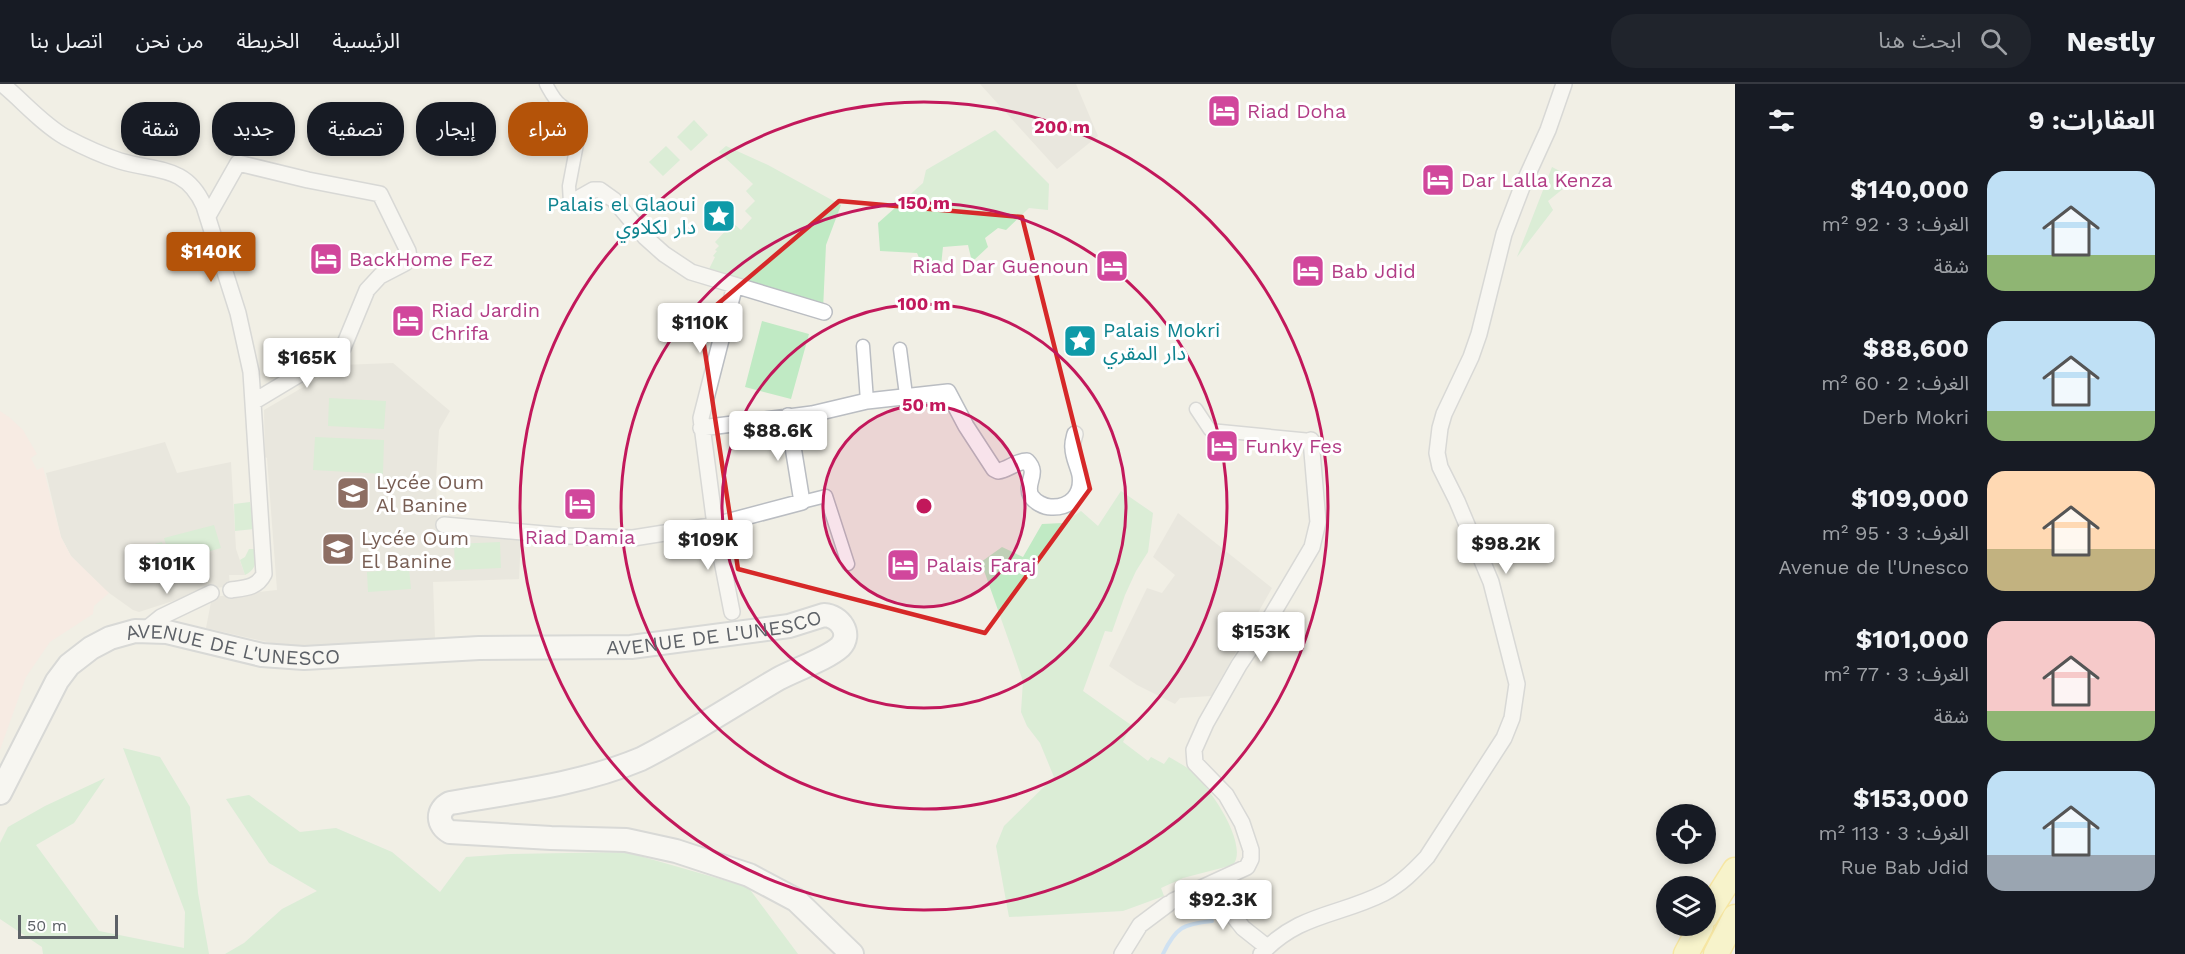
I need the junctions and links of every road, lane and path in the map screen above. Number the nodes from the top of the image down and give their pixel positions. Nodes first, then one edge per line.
1 (2, 84) edge
2 (546, 84) edge
3 (1564, 84) edge
4 (570, 203) joint
5 (208, 216) junction
6 (735, 285) junction
7 (825, 312) dead end
8 (863, 346) dead end
9 (900, 349) dead end
10 (906, 395) junction
11 (867, 401) junction
12 (253, 402) junction
13 (1196, 409) dead end
14 (788, 416) junction
15 (701, 428) junction
16 (1075, 434) dead end
17 (1311, 440) joint
18 (802, 502) junction
19 (444, 525) dead end
20 (715, 525) junction
21 (848, 564) dead end
22 (231, 590) dead end
23 (211, 593) dead end
24 (734, 621) junction
25 (145, 630) junction
26 (0, 793) edge
27 (1735, 870) edge
28 (1209, 885) junction
29 (1716, 900) edge
30 (1735, 917) edge
31 (1696, 936) edge
32 (1264, 950) edge
33 (852, 954) edge
34 (1122, 954) edge
35 (1686, 954) edge
36 (1716, 954) edge

1 - 5 street
2 - 4 street
3 - 32 street
4 - 6 street
5 - 12 street
5 - 12 street
6 - 7 street
6 - 15 street
8 - 11 street
9 - 10 street
10 - 11 street
10 - 16 street
11 - 14 street
12 - 22 street
13 - 17 street
14 - 15 street
14 - 18 street
15 - 20 street
17 - 28 street
18 - 20 street
18 - 21 street
19 - 20 street
20 - 24 street
23 - 25 street
24 - 25 main road, AVENUE DE L'UNESCO
24 - 33 main road, AVENUE DE L'UNESCO
25 - 26 main road, AVENUE DE L'UNESCO
27 - 29 main road
28 - 32 street
28 - 34 street
30 - 36 main road
31 - 35 main road

